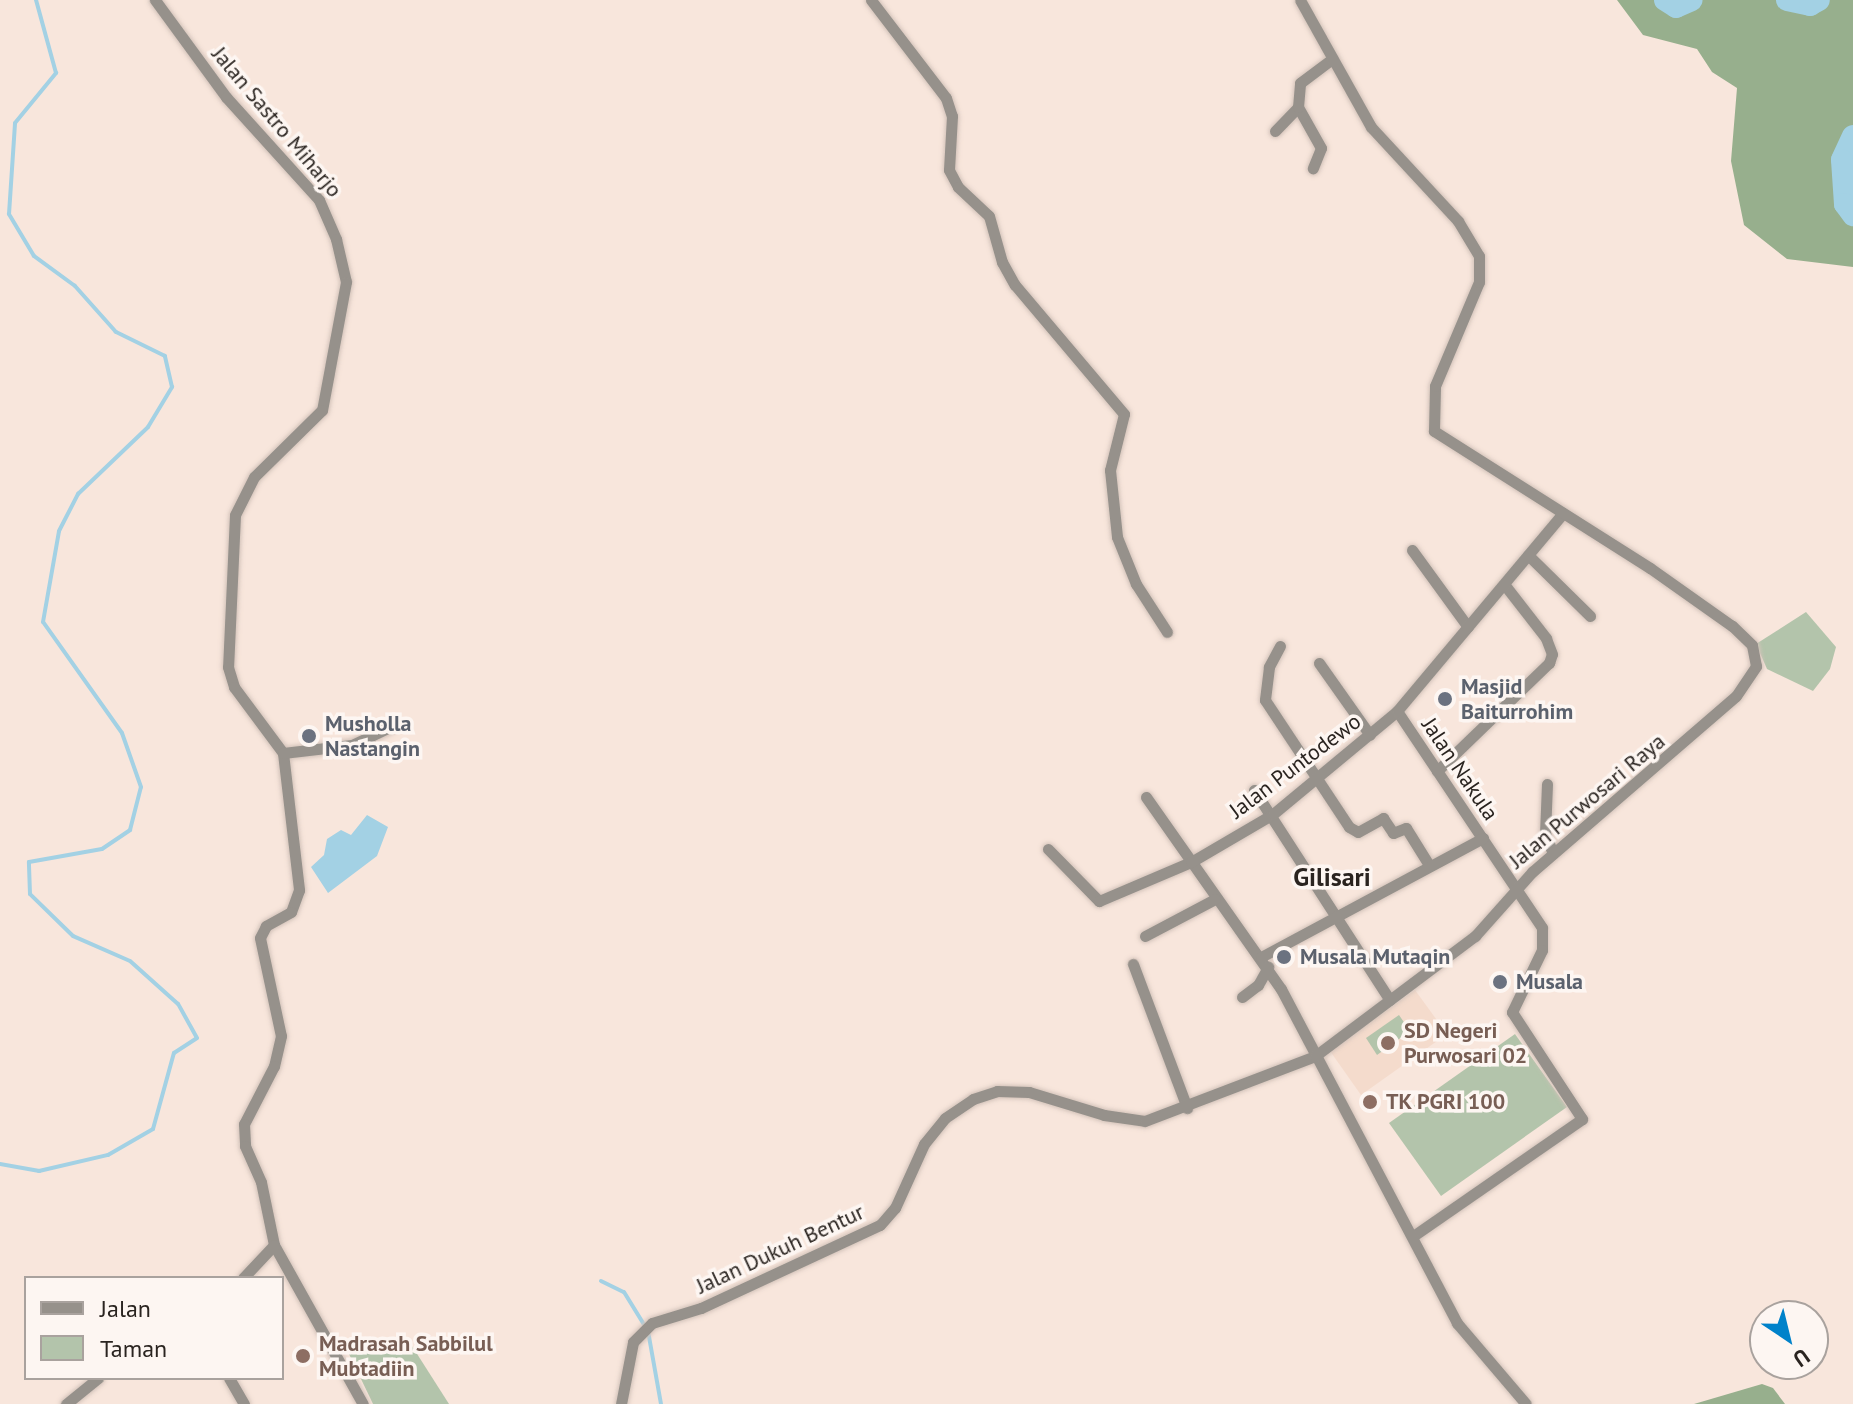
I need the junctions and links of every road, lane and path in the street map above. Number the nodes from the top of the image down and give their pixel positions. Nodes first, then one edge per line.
1 (155, 0) edge
2 (871, 0) edge
3 (1300, 0) edge
4 (1331, 60) junction
5 (1298, 107) junction
6 (1275, 131) dead end
7 (1313, 168) dead end
8 (1563, 513) junction
9 (1412, 550) dead end
10 (1528, 555) junction
11 (1504, 584) junction
12 (1590, 616) dead end
13 (1468, 627) junction
14 (1167, 632) dead end
15 (1280, 646) dead end
16 (1319, 663) dead end
17 (1397, 711) junction
18 (392, 726) dead end
19 (1370, 735) junction
20 (283, 753) junction
21 (1437, 771) junction
22 (1318, 776) junction
23 (1547, 784) dead end
24 (1254, 790) dead end
25 (1146, 797) dead end
26 (1273, 814) junction
27 (1483, 838) junction
28 (1048, 849) dead end
29 (1553, 854) junction
30 (1191, 862) junction
31 (1429, 865) junction
32 (1517, 888) junction
33 (1215, 899) junction
34 (1337, 913) junction
35 (1145, 936) dead end
36 (1265, 962) junction
37 (1133, 964) dead end
38 (1242, 997) dead end
39 (1390, 1000) junction
40 (1315, 1056) junction
41 (1187, 1108) junction
42 (1413, 1236) junction
43 (274, 1245) junction
44 (245, 1276) edge
45 (96, 1380) edge
46 (230, 1380) edge
47 (66, 1404) edge
48 (244, 1404) edge
49 (363, 1404) edge
50 (621, 1404) edge
51 (1526, 1404) edge

1 - 20 street, Jalan Sastro Miharjo
2 - 14 street
3 - 4 street
4 - 5 street
4 - 8 street, Jalan Purwosari Raya
5 - 6 street
5 - 7 street
8 - 10 street, Jalan Puntodewo
8 - 29 street, Jalan Purwosari Raya
9 - 13 street
10 - 11 street, Jalan Puntodewo
10 - 12 street
11 - 13 street, Jalan Puntodewo
11 - 21 street
13 - 17 street, Jalan Puntodewo
15 - 22 street
16 - 19 street
17 - 19 street, Jalan Puntodewo
17 - 21 street, Jalan Nakula
18 - 20 street
19 - 22 street, Jalan Puntodewo
20 - 43 street, Jalan Sastro Miharjo
21 - 27 street, Jalan Nakula
22 - 26 street, Jalan Puntodewo
22 - 31 street
23 - 29 street
24 - 26 street
25 - 30 street
26 - 30 street, Jalan Puntodewo
26 - 34 street
27 - 31 street
27 - 32 street, Jalan Nakula
28 - 30 street, Jalan Puntodewo
29 - 32 street, Jalan Purwosari Raya
30 - 33 street
31 - 34 street
32 - 39 street, Jalan Purwosari Raya
32 - 42 street, Jalan Nakula
33 - 35 street
33 - 36 street
34 - 36 street
34 - 39 street
36 - 38 street
36 - 40 street
37 - 41 street
39 - 40 street, Jalan Purwosari Raya
40 - 41 street, Jalan Dukuh Bentur
40 - 42 street
41 - 50 street, Jalan Dukuh Bentur
42 - 51 street
43 - 44 street
43 - 49 street
45 - 47 street
46 - 48 street

